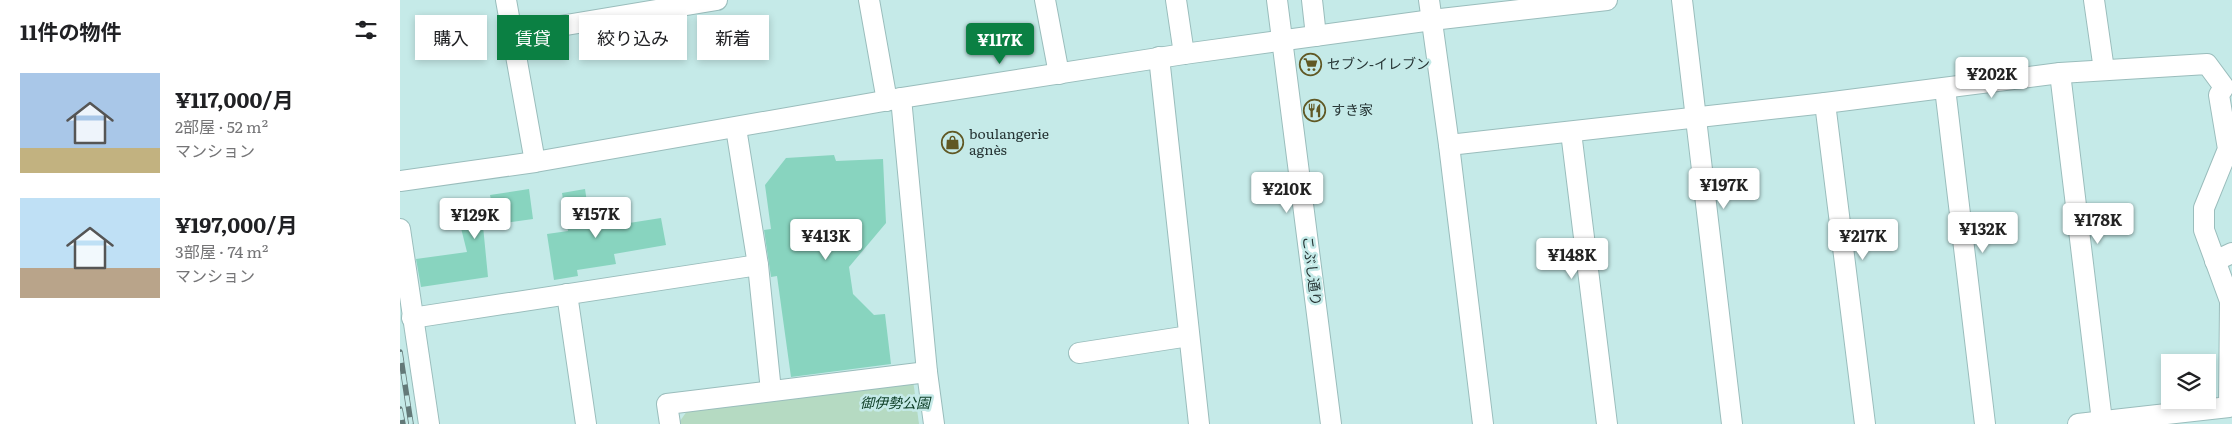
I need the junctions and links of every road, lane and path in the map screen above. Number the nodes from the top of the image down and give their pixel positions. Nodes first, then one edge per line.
1 (506, 0) edge
2 (717, 0) edge
3 (869, 0) edge
4 (1045, 0) edge
5 (1176, 0) edge
6 (1277, 0) edge
7 (1312, 0) edge
8 (1429, 0) edge
9 (1607, 0) edge
10 (1682, 0) edge
11 (2094, 0) edge
12 (645, 6) edge
13 (509, 15) edge
14 (1432, 20) junction
15 (569, 22) edge
16 (1316, 36) junction
17 (1282, 40) junction
18 (1184, 54) junction
19 (1159, 58) junction
20 (517, 60) edge
21 (2104, 70) junction
22 (2060, 73) junction
23 (1059, 74) junction
24 (1945, 88) junction
25 (894, 100) junction
26 (1826, 103) junction
27 (1695, 118) junction
28 (736, 128) junction
29 (1571, 132) junction
30 (1449, 145) junction
31 (2227, 159) edge
32 (535, 162) junction
33 (400, 181) edge
34 (400, 229) edge
35 (2224, 257) edge
36 (758, 265) junction
37 (567, 294) junction
38 (412, 318) junction
39 (1189, 336) junction
40 (1079, 353) dead end
41 (927, 372) junction
42 (771, 391) junction
43 (2102, 421) junction
44 (430, 424) edge
45 (586, 424) edge
46 (670, 424) edge
47 (934, 424) edge
48 (1198, 424) edge
49 (1331, 424) edge
50 (1483, 424) edge
51 (1607, 424) edge
52 (1732, 424) edge
53 (1865, 424) edge
54 (1985, 424) edge
55 (2078, 424) edge

1 - 13 street
2 - 12 street
3 - 25 street
4 - 23 street
5 - 18 street
6 - 17 street, こぶし通り
7 - 16 street
8 - 14 street
9 - 14 street
10 - 27 street
11 - 21 street
12 - 15 street
14 - 16 street
14 - 30 street
16 - 17 street
17 - 18 street
17 - 49 street, こぶし通り
18 - 19 street
19 - 23 street
19 - 39 street
20 - 32 street
21 - 22 street
21 - 31 street
22 - 24 street
22 - 43 street
23 - 25 street
24 - 26 street
24 - 54 street
25 - 28 street
25 - 41 street
26 - 27 street
26 - 53 street
27 - 29 street
27 - 52 street
28 - 32 street
28 - 36 street
29 - 30 street
29 - 51 street
30 - 50 street
31 - 35 street
32 - 33 street
34 - 38 street
35 - 43 street
36 - 37 street
36 - 42 street
37 - 38 street
37 - 45 street
38 - 44 street
39 - 40 street
39 - 48 street
41 - 42 street
41 - 47 street
42 - 46 street
43 - 55 street

